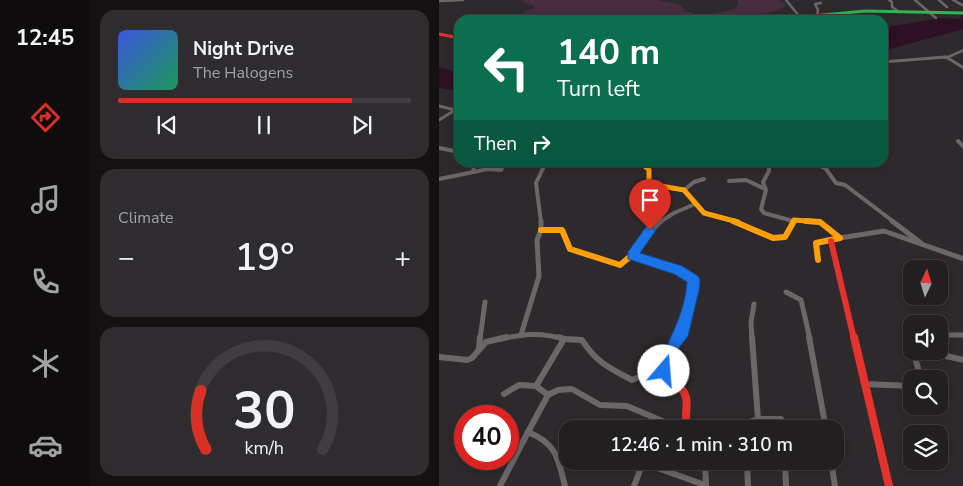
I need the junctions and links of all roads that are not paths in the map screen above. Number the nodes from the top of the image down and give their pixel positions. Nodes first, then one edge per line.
1 (455, 0) edge
2 (463, 0) edge
3 (786, 0) edge
4 (889, 0) edge
5 (915, 0) edge
6 (939, 0) edge
7 (953, 0) edge
8 (439, 1) edge
9 (821, 3) dead end
10 (963, 6) edge
11 (947, 7) dead end
12 (898, 11) junction
13 (930, 13) junction
14 (963, 13) edge
15 (798, 15) edge
16 (817, 15) joint
17 (936, 18) dead end
18 (439, 34) edge
19 (454, 37) edge
20 (963, 50) edge
21 (945, 57) junction
22 (888, 62) edge
23 (963, 68) edge
24 (439, 106) edge
25 (454, 110) edge
26 (454, 112) edge
27 (439, 120) edge
28 (958, 142) dead end
29 (963, 147) edge
30 (439, 148) edge
31 (454, 151) edge
32 (472, 167) edge
33 (502, 167) edge
34 (544, 167) edge
35 (646, 167) edge
36 (769, 167) edge
37 (823, 167) edge
38 (473, 172) junction
39 (439, 179) edge
40 (704, 179) dead end
41 (729, 181) dead end
42 (684, 190) junction
43 (766, 190) junction
44 (695, 204) junction
45 (793, 221) junction
46 (541, 230) junction
47 (840, 238) junction
48 (831, 241) junction
49 (921, 243) junction
50 (633, 256) junction
51 (963, 259) edge
52 (818, 260) dead end
53 (786, 292) dead end
54 (485, 302) dead end
55 (753, 304) dead end
56 (948, 335) edge
57 (963, 335) edge
58 (521, 336) junction
59 (564, 339) junction
60 (478, 349) junction
61 (439, 356) edge
62 (948, 356) edge
63 (963, 360) edge
64 (663, 373) junction
65 (865, 384) junction
66 (536, 386) junction
67 (903, 386) edge
68 (504, 394) dead end
69 (548, 395) junction
70 (758, 418) junction
71 (661, 420) edge
72 (684, 420) edge
73 (754, 420) edge
74 (781, 420) edge
75 (825, 420) edge
76 (528, 432) junction
77 (705, 470) edge
78 (747, 470) edge
79 (785, 470) edge
80 (832, 470) edge
81 (500, 486) edge
82 (565, 486) edge
83 (634, 486) edge
84 (706, 486) edge
85 (748, 486) edge
86 (786, 486) edge
87 (835, 486) edge
88 (889, 486) edge

1 - 2 street
1 - 8 street
3 - 15 street
4 - 12 street
5 - 13 street
6 - 11 street
7 - 10 street
9 - 16 street
12 - 13 street
12 - 16 street
13 - 14 street
13 - 17 street
18 - 19 street
20 - 21 street
21 - 22 street
21 - 23 street
24 - 25 street
26 - 27 street
28 - 29 street
30 - 31 street
32 - 38 street
33 - 38 street
34 - 46 street
35 - 42 street
36 - 43 street
37 - 49 street
38 - 39 street
40 - 42 street
41 - 43 street
42 - 44 street
43 - 45 street
44 - 45 street
44 - 50 street
45 - 47 street
46 - 50 street
46 - 58 street
47 - 48 street
47 - 49 street
48 - 52 street
48 - 65 street
49 - 51 street
50 - 64 street
53 - 75 street
54 - 60 street
55 - 70 street
56 - 57 street
58 - 59 street
58 - 60 street
59 - 64 street
59 - 66 street
60 - 61 street
62 - 63 street
64 - 72 street
65 - 67 street
65 - 88 street
66 - 68 street
66 - 69 street
69 - 71 street
69 - 76 street
70 - 73 street
70 - 74 street
76 - 81 street
76 - 82 street
77 - 84 street
78 - 85 street
79 - 86 street
80 - 87 street
83 - 84 street

